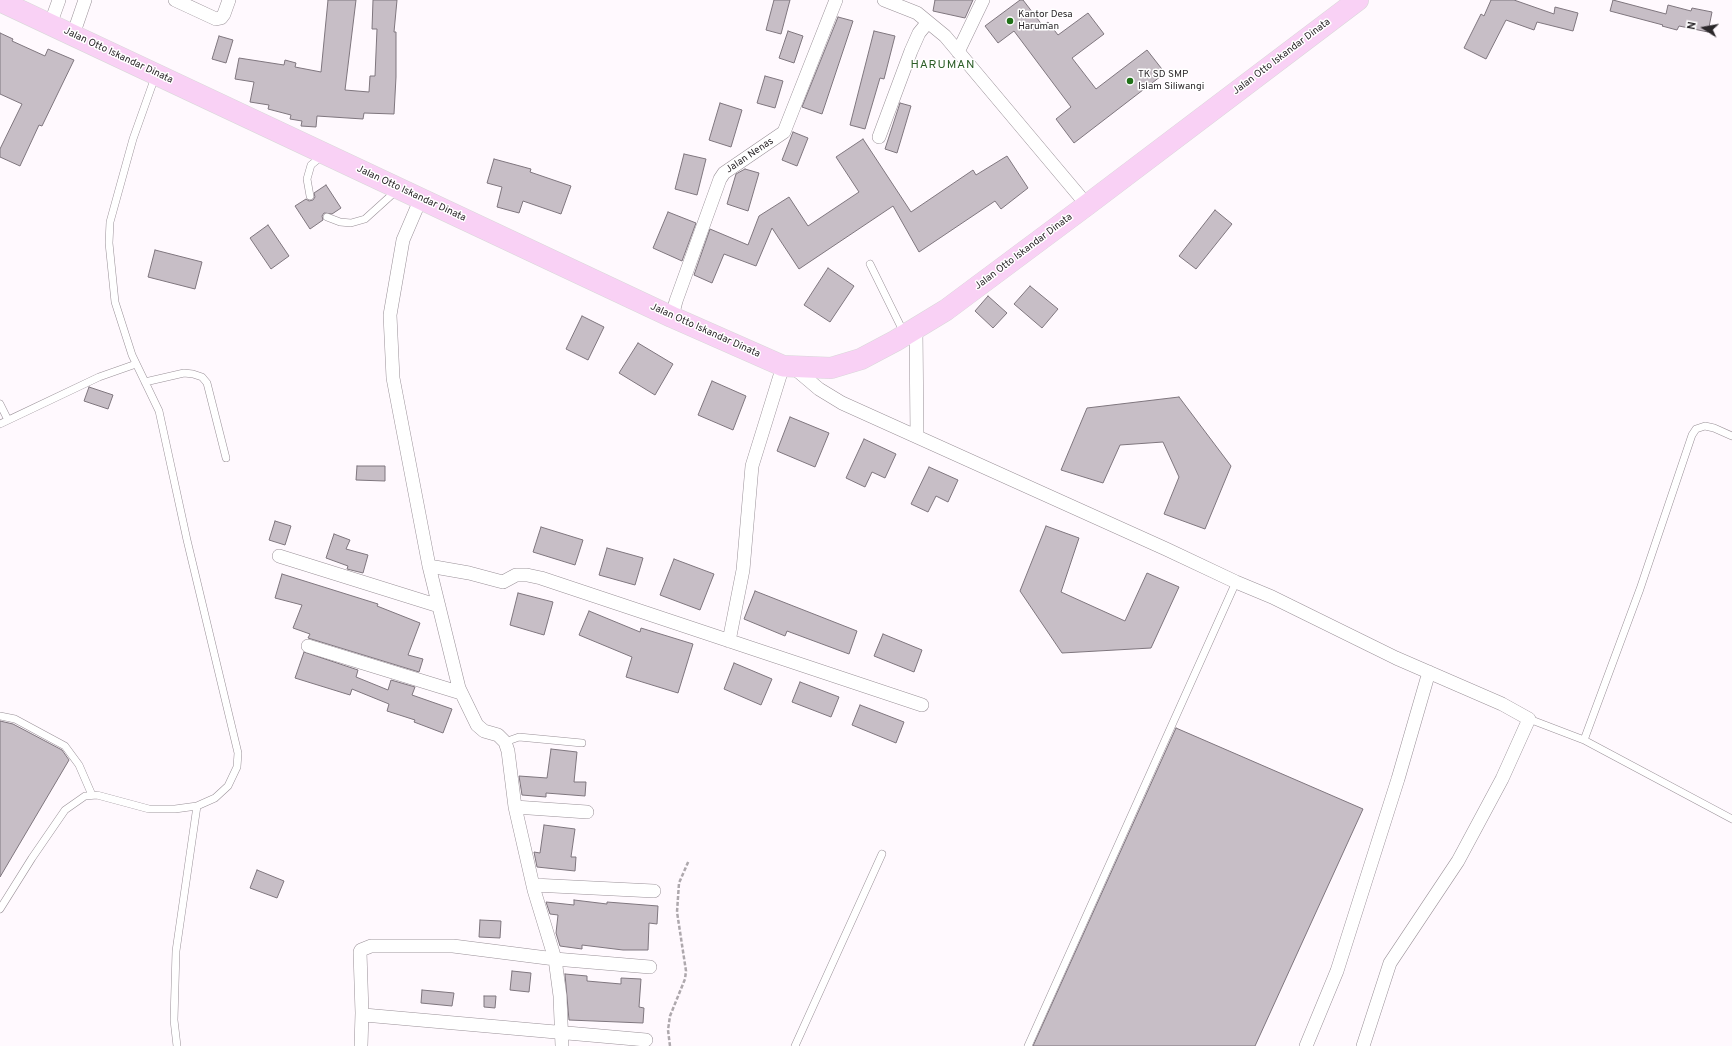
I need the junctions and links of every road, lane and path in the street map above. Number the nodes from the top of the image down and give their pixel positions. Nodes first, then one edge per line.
1 (59, 0) edge
2 (85, 0) edge
3 (175, 0) edge
4 (229, 0) edge
5 (836, 0) edge
6 (884, 0) edge
7 (983, 0) edge
8 (1358, 0) edge
9 (0, 1) edge
10 (928, 22) junction
11 (50, 25) junction
12 (73, 35) junction
13 (958, 52) junction
14 (156, 74) junction
15 (879, 138) dead end
16 (325, 153) junction
17 (400, 188) junction
18 (310, 196) dead end
19 (421, 198) junction
20 (1087, 205) junction
21 (327, 216) dead end
22 (870, 264) dead end
23 (672, 318) junction
24 (910, 332) junction
25 (136, 364) junction
26 (788, 367) junction
27 (145, 382) junction
28 (0, 404) edge
29 (8, 420) junction
30 (0, 424) edge
31 (917, 436) junction
32 (1732, 436) edge
33 (226, 458) dead end
34 (279, 556) dead end
35 (429, 566) junction
36 (1236, 582) junction
37 (439, 606) junction
38 (729, 641) junction
39 (308, 646) dead end
40 (1429, 672) junction
41 (461, 694) junction
42 (922, 705) dead end
43 (0, 716) edge
44 (1529, 719) junction
45 (1584, 740) junction
46 (505, 742) junction
47 (582, 743) dead end
48 (92, 796) junction
49 (197, 806) junction
50 (515, 807) junction
51 (587, 812) dead end
52 (1732, 819) edge
53 (882, 854) dead end
54 (689, 860) dead end
55 (533, 885) junction
56 (654, 891) dead end
57 (0, 910) edge
58 (555, 959) junction
59 (650, 967) dead end
60 (362, 1013) junction
61 (561, 1031) junction
62 (646, 1040) dead end
63 (177, 1046) edge
64 (361, 1046) edge
65 (562, 1046) edge
66 (670, 1046) edge
67 (795, 1046) edge
68 (1028, 1046) edge
69 (1306, 1046) edge
70 (1363, 1046) edge

1 - 11 street
2 - 12 street
3 - 4 street
5 - 23 street, Jalan Nenas
6 - 10 street
7 - 13 street
8 - 20 main road, Jalan Otto Iskandar Dinata
9 - 11 main road, Jalan Otto Iskandar Dinata
10 - 13 street
10 - 15 street
11 - 12 main road, Jalan Otto Iskandar Dinata
12 - 14 main road, Jalan Otto Iskandar Dinata
13 - 20 street
14 - 16 main road, Jalan Otto Iskandar Dinata
14 - 25 lane
16 - 17 main road, Jalan Otto Iskandar Dinata
16 - 18 lane
17 - 19 main road, Jalan Otto Iskandar Dinata
17 - 21 lane
19 - 23 main road, Jalan Otto Iskandar Dinata
19 - 35 street
20 - 24 main road, Jalan Otto Iskandar Dinata
22 - 24 lane
23 - 26 main road, Jalan Otto Iskandar Dinata
24 - 26 main road, Jalan Otto Iskandar Dinata
24 - 31 street
25 - 27 lane
25 - 29 lane
26 - 31 street
26 - 38 street
27 - 33 lane
27 - 49 lane
28 - 29 lane
29 - 30 lane
31 - 36 street
32 - 45 lane
34 - 37 street
35 - 37 street
35 - 38 street
36 - 40 street
36 - 68 lane
37 - 41 street
38 - 42 street
39 - 41 street
40 - 44 street
40 - 69 street
41 - 46 street
43 - 48 lane
44 - 45 lane
44 - 70 street
45 - 52 lane
46 - 47 lane
46 - 50 street
48 - 49 lane
48 - 57 lane
49 - 63 lane
50 - 51 street
50 - 55 street
53 - 67 lane
54 - 66 path
55 - 56 street
55 - 58 street
58 - 59 street
58 - 60 street
58 - 61 street
60 - 61 street
60 - 64 street
61 - 62 street
61 - 65 street

